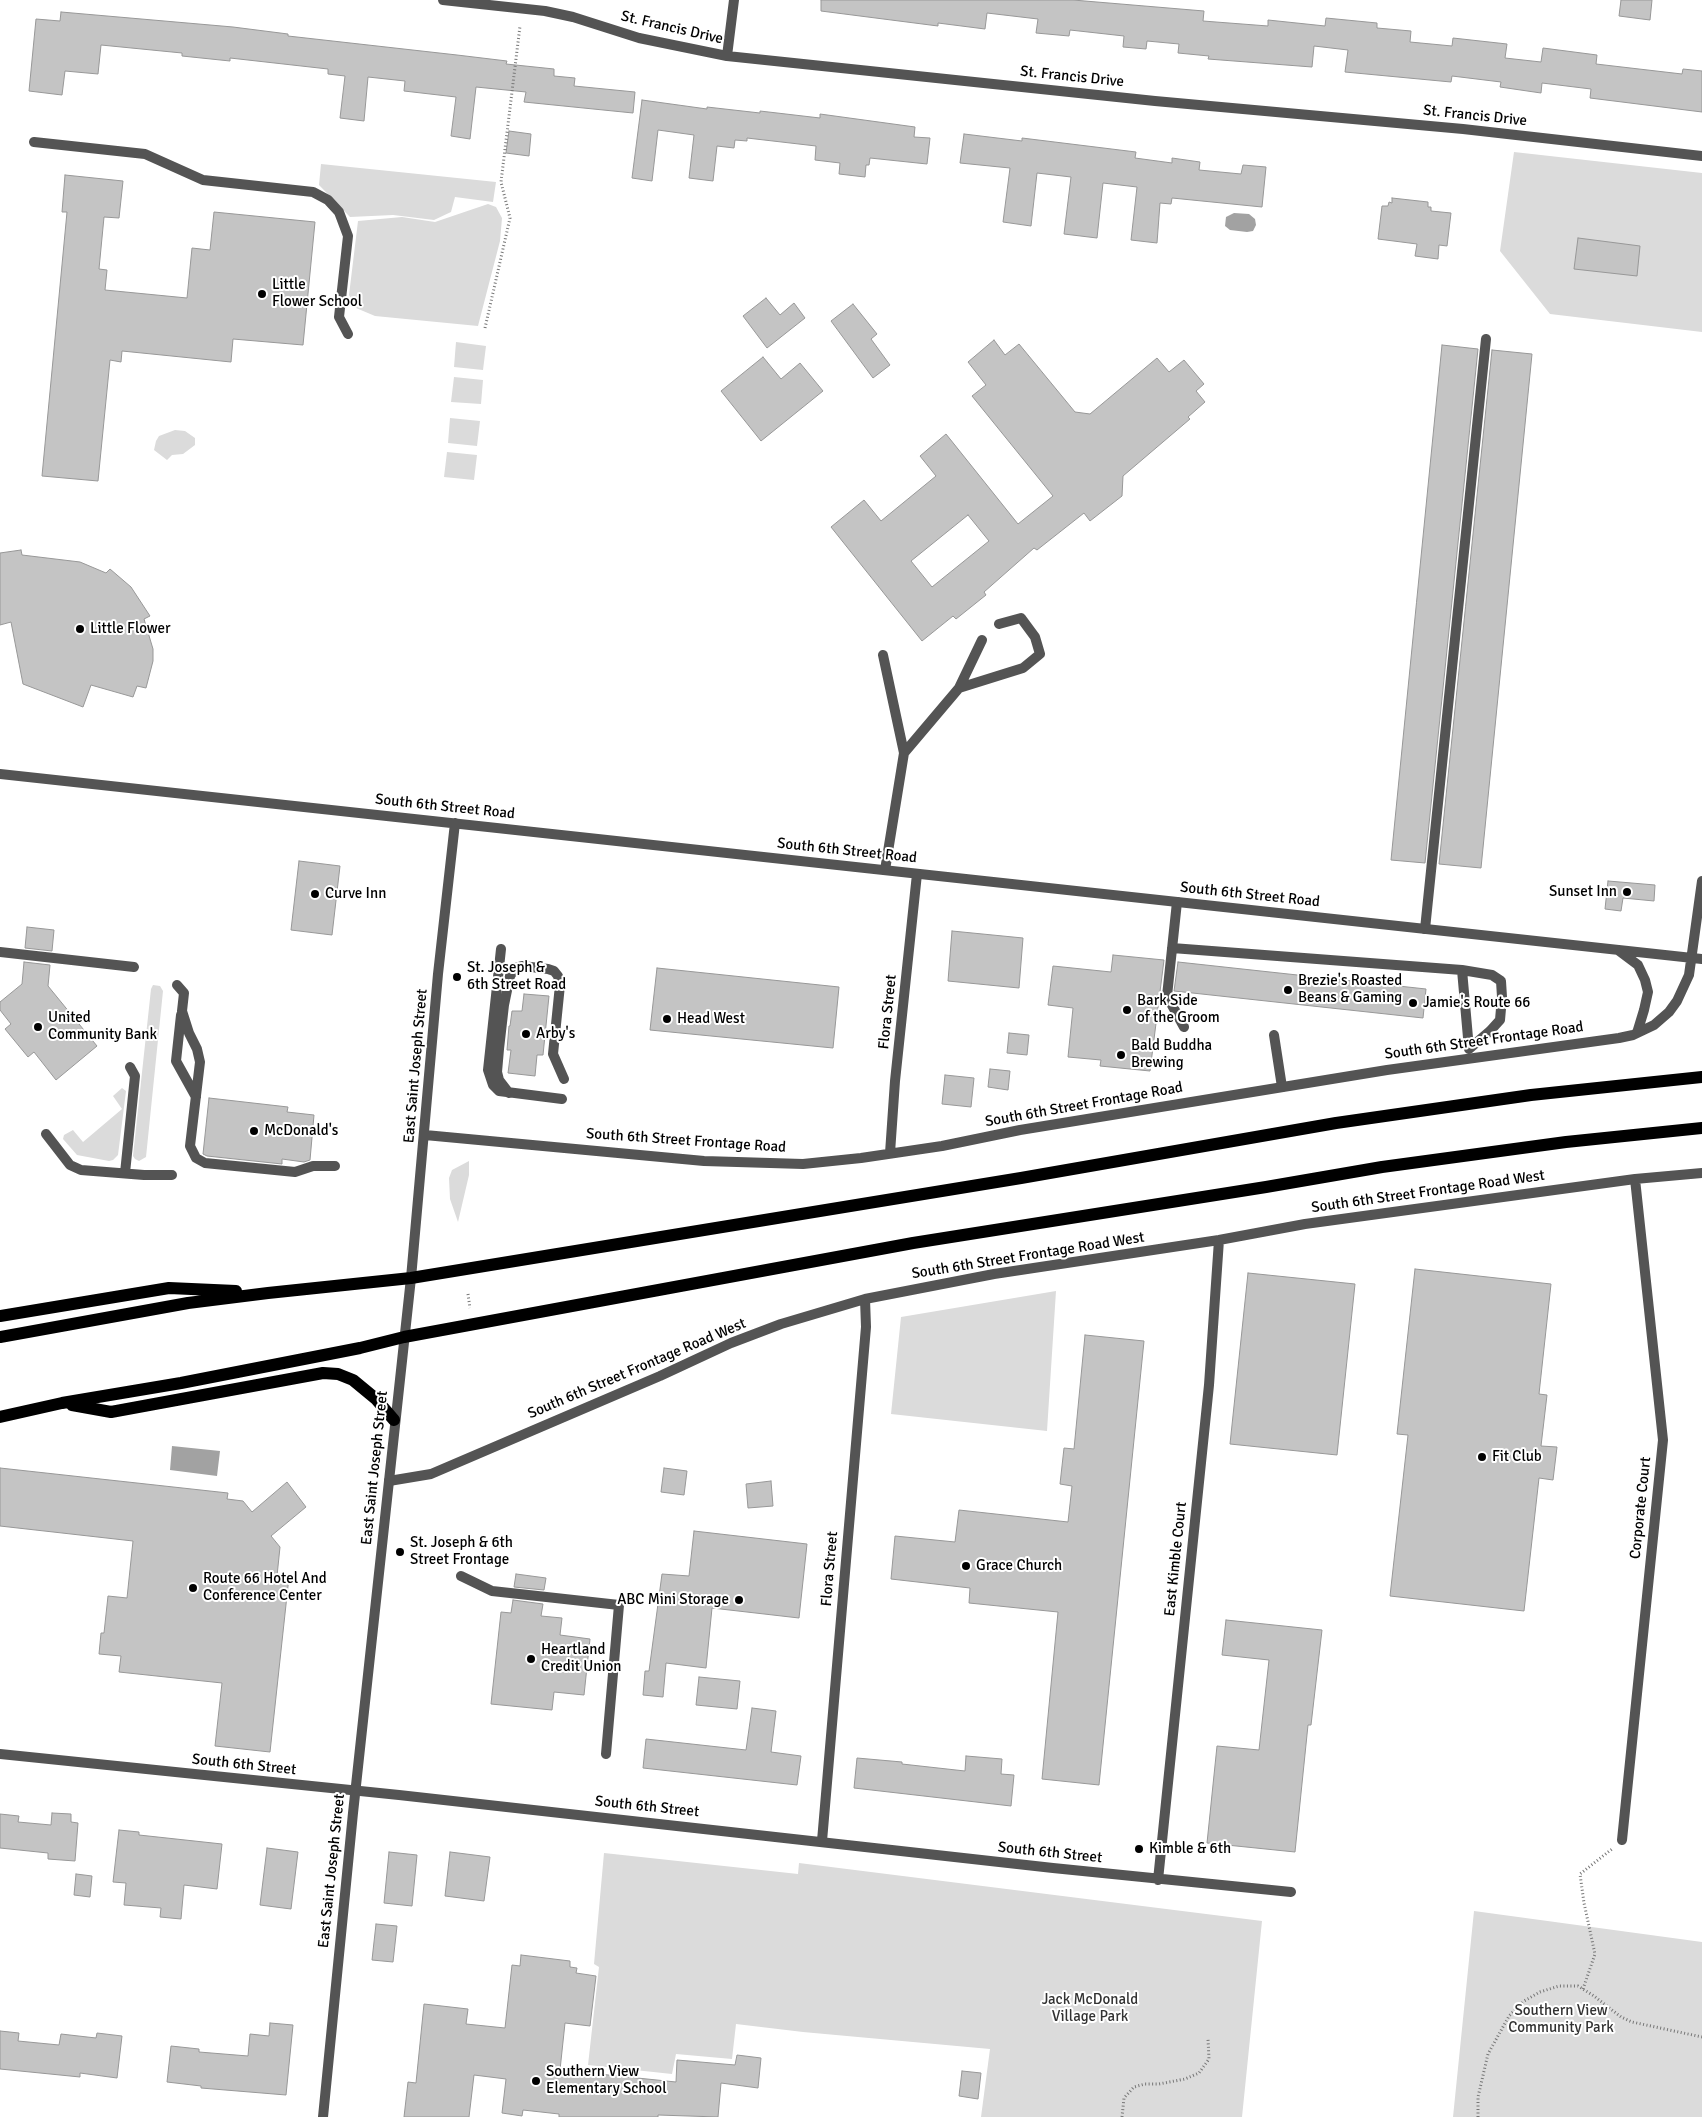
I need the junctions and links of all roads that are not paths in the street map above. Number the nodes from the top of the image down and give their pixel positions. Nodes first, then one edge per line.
1 (443, 0) edge
2 (734, 0) edge
3 (727, 56) junction
4 (34, 142) dead end
5 (1702, 156) edge
6 (348, 334) dead end
7 (1486, 339) dead end
8 (999, 624) dead end
9 (982, 640) dead end
10 (883, 655) dead end
11 (959, 688) junction
12 (904, 753) junction
13 (0, 774) edge
14 (455, 823) junction
15 (885, 870) junction
16 (917, 874) junction
17 (1702, 881) edge
18 (1177, 902) junction
19 (1425, 930) junction
20 (1172, 948) junction
21 (501, 949) dead end
22 (1618, 950) junction
23 (0, 952) edge
24 (1697, 958) edge
25 (134, 967) dead end
26 (1462, 970) junction
27 (177, 985) dead end
28 (182, 1011) junction
29 (1184, 1027) dead end
30 (1637, 1033) junction
31 (1274, 1035) dead end
32 (1470, 1053) junction
33 (130, 1067) dead end
34 (1702, 1077) edge
35 (564, 1079) dead end
36 (1282, 1087) junction
37 (509, 1094) junction
38 (196, 1097) junction
39 (562, 1099) dead end
40 (1702, 1128) edge
41 (46, 1134) dead end
42 (425, 1135) junction
43 (890, 1154) junction
44 (335, 1166) dead end
45 (1702, 1172) edge
46 (124, 1174) junction
47 (172, 1175) dead end
48 (1635, 1179) junction
49 (1218, 1240) junction
50 (411, 1278) junction
51 (268, 1293) junction
52 (865, 1299) junction
53 (0, 1316) edge
54 (0, 1337) edge
55 (404, 1338) junction
56 (62, 1403) junction
57 (0, 1417) edge
58 (394, 1420) junction
59 (389, 1480) junction
60 (460, 1576) dead end
61 (0, 1754) edge
62 (606, 1754) dead end
63 (355, 1791) junction
64 (1622, 1840) road end
65 (822, 1841) junction
66 (1158, 1880) junction
67 (1291, 1892) dead end
68 (323, 2117) edge

1 - 3 street, St. Francis Drive
2 - 3 street
3 - 5 street, St. Francis Drive
4 - 6 street
7 - 19 street
8 - 11 street
9 - 11 street
10 - 12 street
11 - 12 street
12 - 15 street
13 - 14 street, South 6th Street Road
14 - 15 street, South 6th Street Road
14 - 42 street, East Saint Joseph Street
15 - 16 street, South 6th Street Road
16 - 18 street, South 6th Street Road
16 - 43 street, Flora Street
17 - 24 street, South 6th Street Frontage Road
18 - 19 street, South 6th Street Road
18 - 20 street
19 - 22 street, South 6th Street Road
20 - 26 street
20 - 29 street
21 - 37 street
22 - 24 street, South 6th Street Road
22 - 30 street
23 - 25 street
24 - 30 street, South 6th Street Frontage Road
26 - 32 street
26 - 32 street
27 - 28 street
28 - 38 street
28 - 38 street
30 - 32 street, South 6th Street Frontage Road
31 - 36 street
32 - 36 street, South 6th Street Frontage Road
33 - 46 street
34 - 50 main road
35 - 37 street
36 - 43 street, South 6th Street Frontage Road
37 - 39 street
38 - 44 street
40 - 55 main road
41 - 46 street
42 - 43 street, South 6th Street Frontage Road
42 - 50 street, East Saint Joseph Street
45 - 48 street, South 6th Street Frontage Road West
46 - 47 street
48 - 49 street, South 6th Street Frontage Road West
48 - 64 street, Corporate Court
49 - 52 street, South 6th Street Frontage Road West
49 - 66 street, East Kimble Court
50 - 51 main road
50 - 55 street, East Saint Joseph Street
51 - 53 main road
51 - 54 main road
52 - 59 street, South 6th Street Frontage Road West
52 - 65 street, Flora Street
55 - 56 main road
55 - 58 street, East Saint Joseph Street
56 - 57 main road
56 - 58 main road
58 - 59 street, East Saint Joseph Street
59 - 63 street, East Saint Joseph Street
60 - 62 street
61 - 63 street, South 6th Street
63 - 65 street, South 6th Street
63 - 68 street, East Saint Joseph Street
65 - 66 street, South 6th Street
66 - 67 street, South 6th Street

